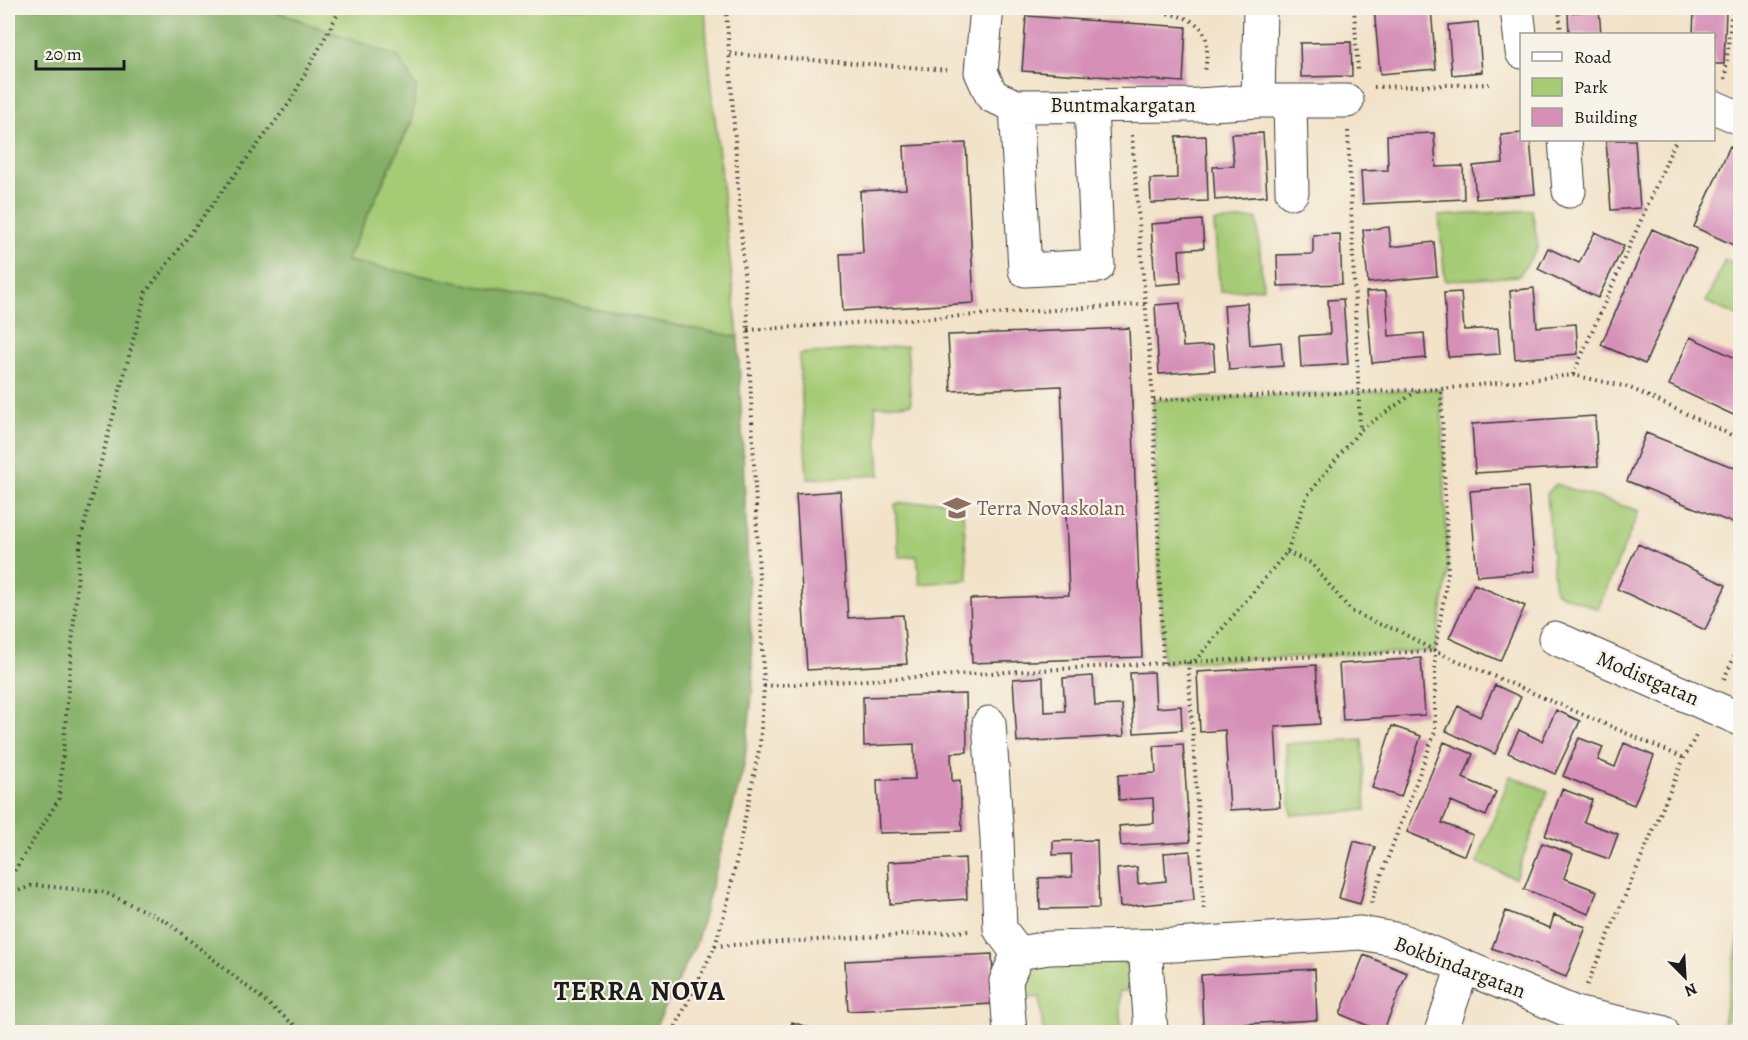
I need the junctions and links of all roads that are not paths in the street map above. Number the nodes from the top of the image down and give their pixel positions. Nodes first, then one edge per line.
1 (987, 8) edge
2 (1260, 8) edge
3 (1517, 8) edge
4 (1520, 41) edge
5 (1353, 88) road end
6 (1719, 97) edge
7 (1258, 101) junction
8 (1290, 101) junction
9 (1090, 105) junction
10 (1016, 106) junction
11 (1740, 118) edge
12 (1565, 141) edge
13 (1569, 191) dead end
14 (1292, 192) dead end
15 (1555, 638) dead end
16 (1740, 719) edge
17 (989, 723) dead end
18 (1009, 941) junction
19 (1160, 946) junction
20 (1463, 966) junction
21 (1010, 1032) edge
22 (1151, 1032) edge
23 (1441, 1032) edge
24 (1662, 1032) edge

1 - 10 street, Buntmakargatan
2 - 7 street
3 - 4 street
5 - 8 street, Buntmakargatan
6 - 11 street
7 - 8 street, Buntmakargatan
7 - 9 street, Buntmakargatan
8 - 14 street
9 - 10 street, Buntmakargatan
9 - 10 street
12 - 13 street
15 - 16 street, Modistgatan
17 - 18 street
18 - 19 street, Bokbindargatan
18 - 21 street
19 - 20 street, Bokbindargatan
19 - 22 street
20 - 23 street
20 - 24 street, Bokbindargatan

